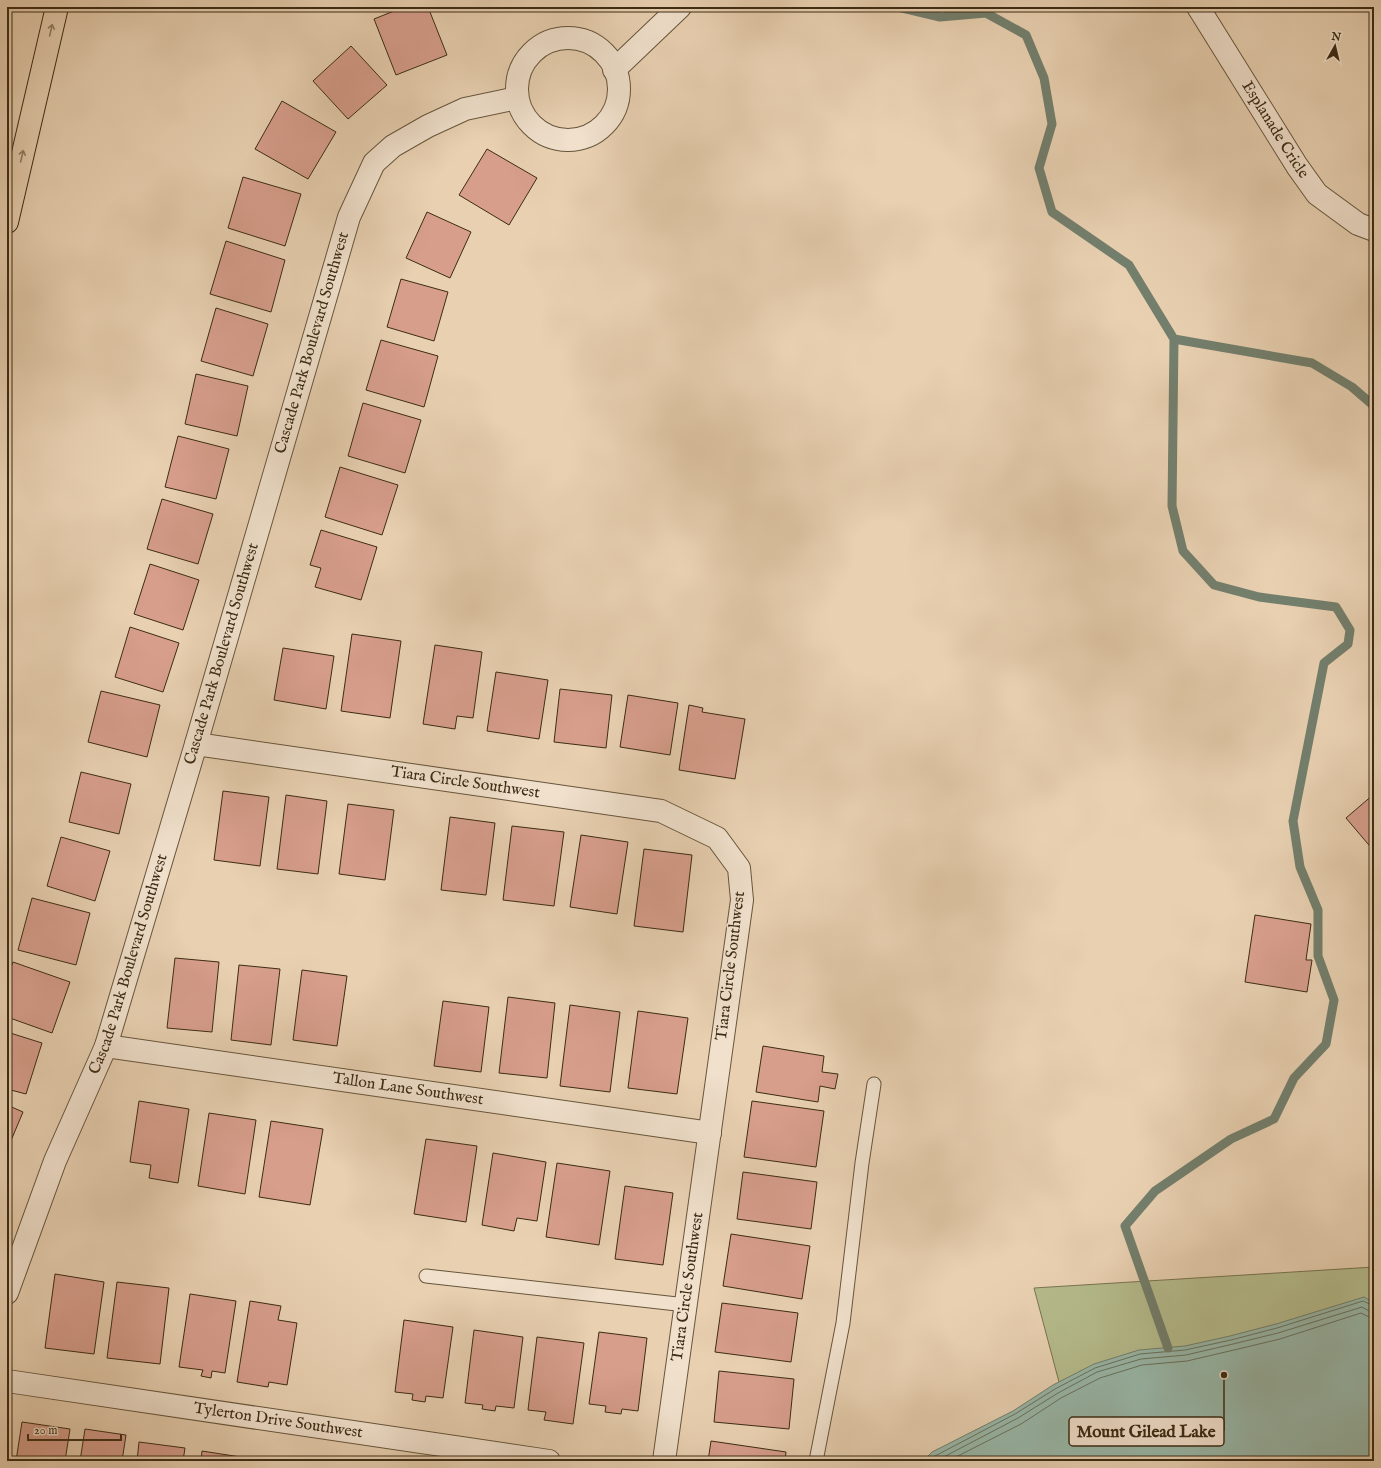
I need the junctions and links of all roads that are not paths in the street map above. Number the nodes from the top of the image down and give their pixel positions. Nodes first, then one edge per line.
1 (57, 7) edge
2 (680, 7) edge
3 (1198, 7) edge
4 (614, 70) junction
5 (517, 98) junction
6 (7, 222) edge
7 (1374, 230) edge
8 (196, 744) junction
9 (106, 1046) junction
10 (874, 1084) dead end
11 (710, 1133) junction
12 (426, 1276) dead end
13 (7, 1293) edge
14 (686, 1305) junction
15 (7, 1381) edge
16 (549, 1461) edge
17 (664, 1461) edge
18 (816, 1461) edge

6 -> 1 highway
2 - 4 street
3 - 7 street, Esplanade Cricle
4 - 5 street
4 - 5 street
5 - 8 street, Cascade Park Boulevard Southwest
8 - 9 street, Cascade Park Boulevard Southwest
8 - 11 street, Tiara Circle Southwest
9 - 11 street, Tallon Lane Southwest
9 - 13 street, Cascade Park Boulevard Southwest
10 - 18 lane
11 - 14 street, Tiara Circle Southwest
12 - 14 lane
14 - 17 street, Tiara Circle Southwest
15 - 16 street, Tylerton Drive Southwest

